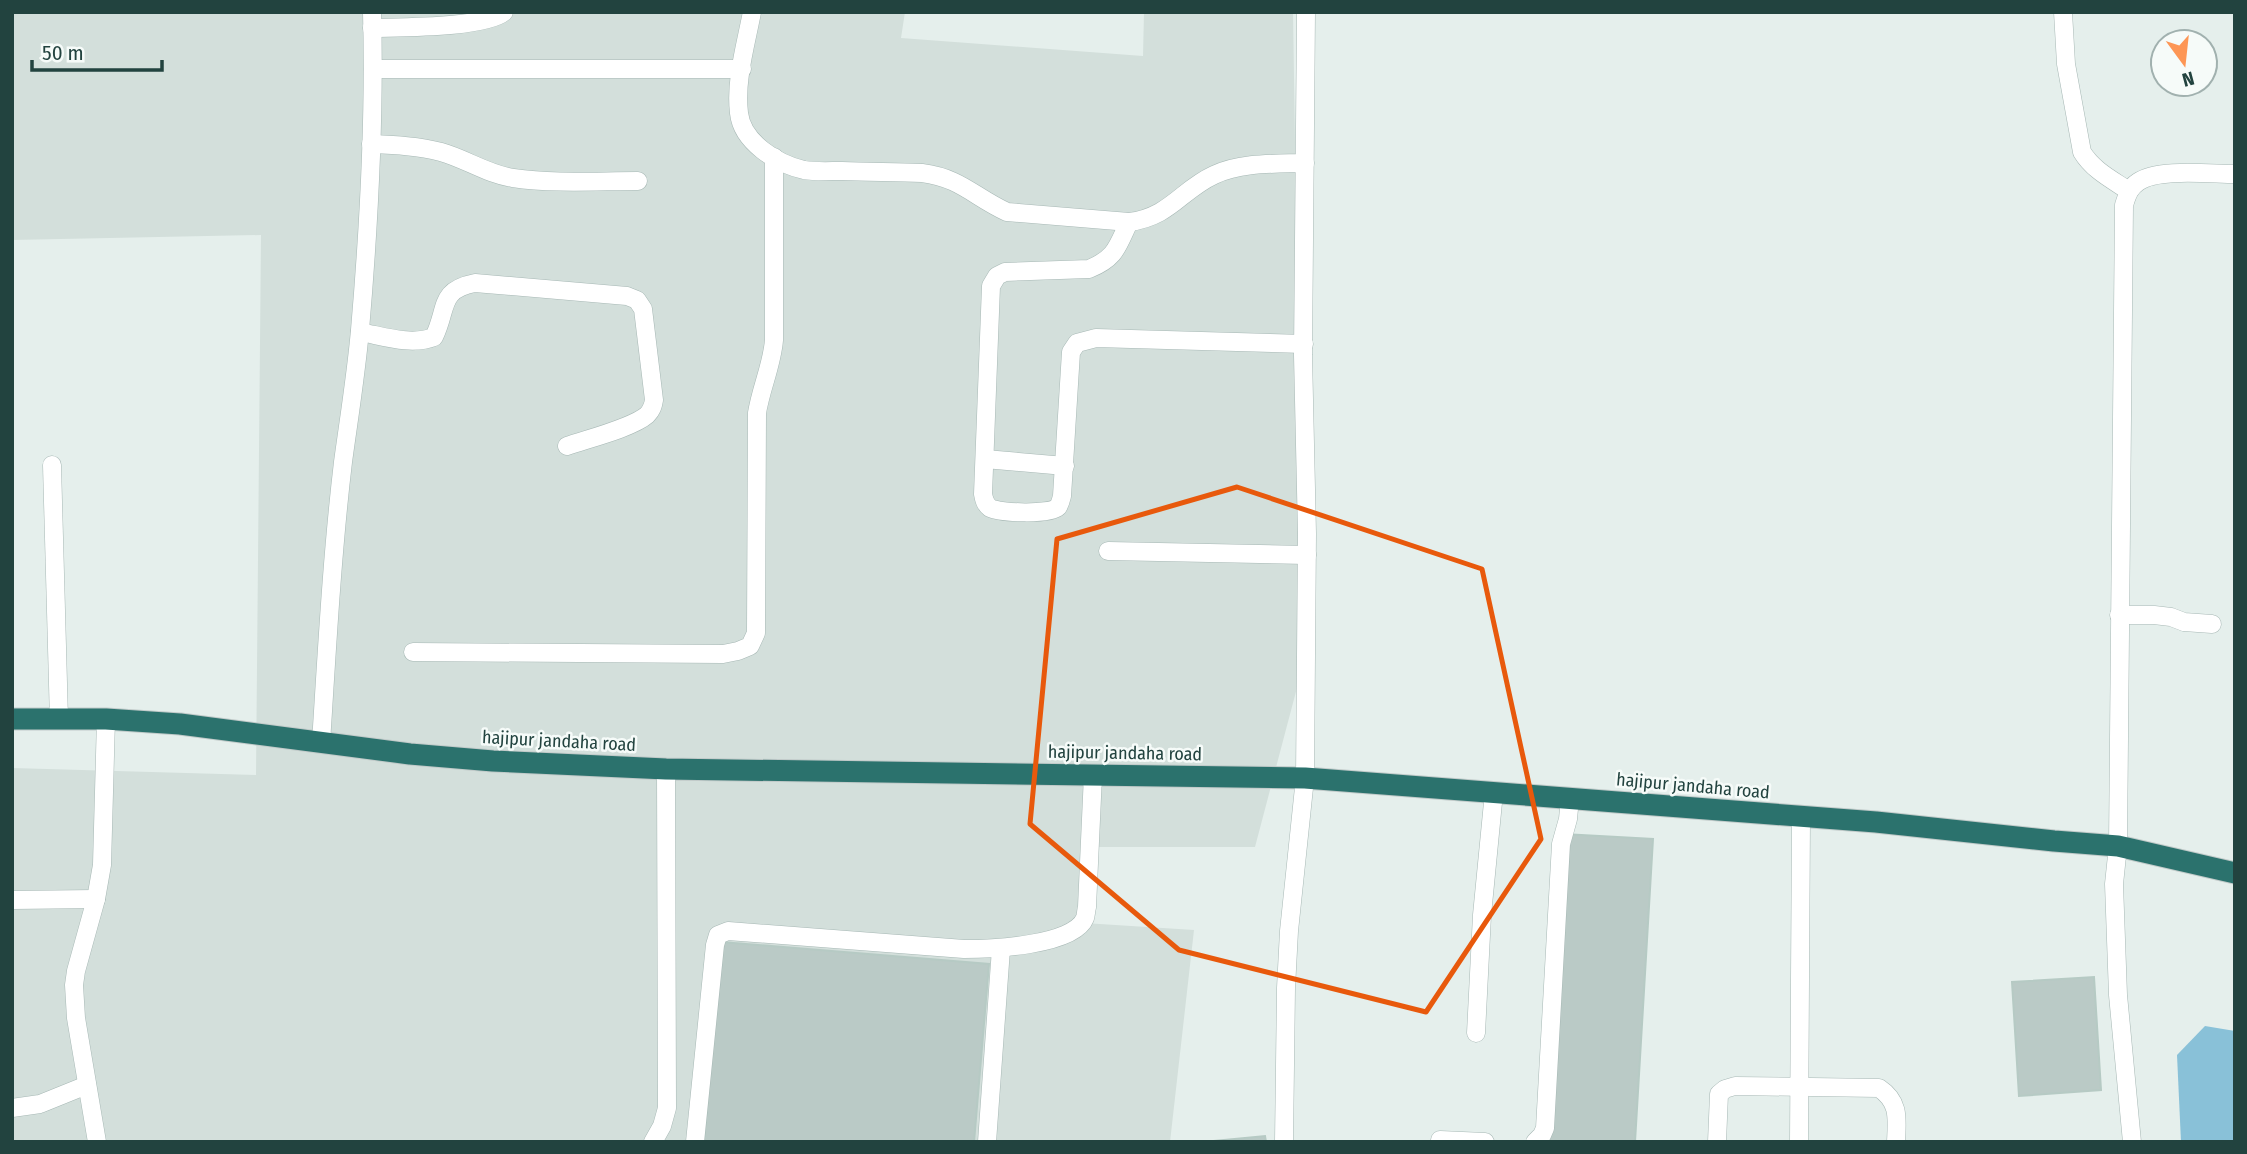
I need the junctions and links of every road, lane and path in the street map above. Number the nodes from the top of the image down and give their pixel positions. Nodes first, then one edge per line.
1 (504, 12) edge
2 (752, 12) edge
3 (1306, 12) edge
4 (2063, 12) edge
5 (372, 20) edge
6 (373, 69) junction
7 (742, 69) junction
8 (371, 144) junction
9 (774, 157) junction
10 (1306, 163) junction
11 (2235, 174) edge
12 (638, 181) dead end
13 (2129, 191) junction
14 (1129, 222) junction
15 (360, 332) junction
16 (1304, 344) junction
17 (567, 446) dead end
18 (985, 459) junction
19 (52, 465) dead end
20 (1065, 466) junction
21 (1108, 551) dead end
22 (1307, 555) junction
23 (2119, 615) junction
24 (2212, 624) dead end
25 (413, 652) dead end
26 (12, 719) edge
27 (106, 719) junction
28 (59, 720) junction
29 (321, 743) junction
30 (666, 769) junction
31 (1093, 775) junction
32 (1305, 778) junction
33 (1494, 792) junction
34 (1570, 799) junction
35 (1801, 818) junction
36 (2118, 846) junction
37 (2235, 873) edge
38 (96, 899) junction
39 (12, 900) edge
40 (1001, 949) junction
41 (1476, 1032) dead end
42 (87, 1085) junction
43 (1799, 1088) junction
44 (12, 1108) edge
45 (1440, 1140) dead end
46 (97, 1142) edge
47 (653, 1142) edge
48 (695, 1142) edge
49 (987, 1142) edge
50 (1284, 1142) edge
51 (1485, 1142) edge
52 (1535, 1142) edge
53 (1717, 1142) edge
54 (1799, 1142) edge
55 (1896, 1142) edge
56 (2132, 1142) edge

1 - 5 street
2 - 7 street
3 - 10 street
4 - 13 street
5 - 6 street
6 - 7 street
6 - 8 street
7 - 9 street
8 - 12 street
8 - 15 street
9 - 14 street
9 - 25 street
10 - 14 street
10 - 16 street
11 - 13 street
13 - 23 street
14 - 18 street
15 - 17 street
15 - 29 street
16 - 20 street
16 - 22 street
18 - 20 street
18 - 20 street
19 - 28 street
21 - 22 street
22 - 32 street
23 - 24 street
23 - 36 street
26 - 28 highway, hajipur jandaha road
27 - 28 highway, hajipur jandaha road
27 - 29 highway, hajipur jandaha road
27 - 38 street
29 - 30 highway, hajipur jandaha road
30 - 31 highway, hajipur jandaha road
30 - 47 street
31 - 32 highway, hajipur jandaha road
31 - 40 street
32 - 33 highway, hajipur jandaha road
32 - 50 street
33 - 34 highway, hajipur jandaha road
33 - 41 street
34 - 35 highway, hajipur jandaha road
34 - 52 street
35 - 36 highway, hajipur jandaha road
35 - 43 street
36 - 37 highway, hajipur jandaha road
36 - 56 street
38 - 39 street
38 - 42 street
40 - 48 street
40 - 49 street
42 - 44 street
42 - 46 street
43 - 53 street
43 - 54 street
43 - 55 street
45 - 51 street

